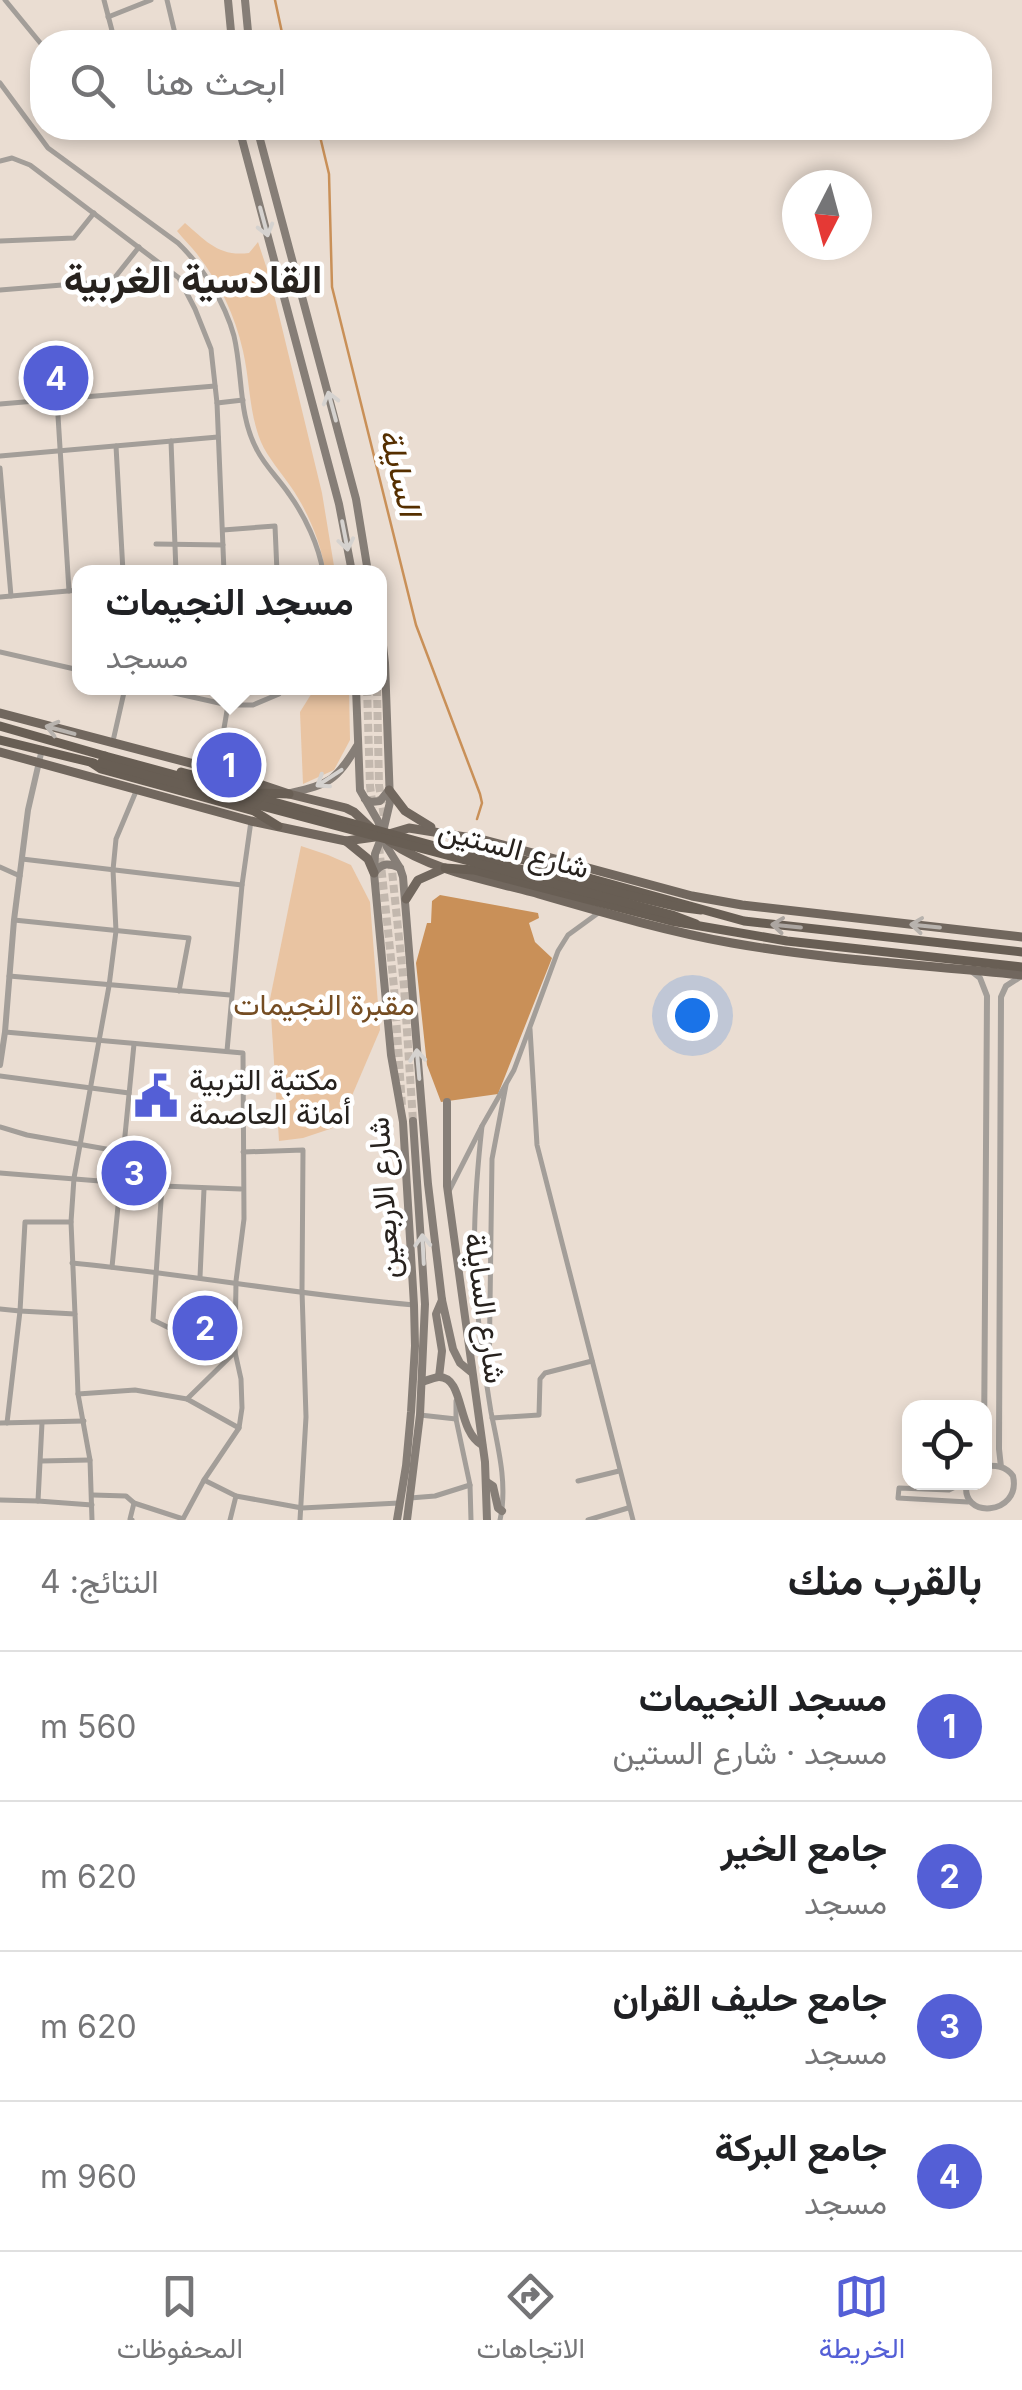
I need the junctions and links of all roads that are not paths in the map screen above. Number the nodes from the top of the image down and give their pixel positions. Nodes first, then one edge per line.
1 (5, 0) edge
2 (104, 0) edge
3 (151, 0) edge
4 (167, 0) edge
5 (228, 0) edge
6 (245, 0) edge
7 (108, 17) junction
8 (30, 30) edge
9 (112, 30) edge
10 (173, 30) edge
11 (231, 30) edge
12 (248, 30) edge
13 (0, 84) edge
14 (10, 97) junction
15 (0, 100) edge
16 (30, 124) edge
17 (42, 140) edge
18 (242, 140) edge
19 (260, 140) edge
20 (0, 161) edge
21 (94, 213) junction
22 (0, 241) edge
23 (138, 247) junction
24 (0, 290) edge
25 (316, 344) junction
26 (298, 348) junction
27 (215, 386) junction
28 (56, 400) junction
29 (243, 400) junction
30 (218, 403) junction
31 (0, 404) edge
32 (218, 436) junction
33 (172, 441) junction
34 (116, 446) junction
35 (60, 450) junction
36 (0, 456) edge
37 (0, 468) edge
38 (2, 510) edge
39 (224, 530) junction
40 (156, 544) dead end
41 (174, 545) junction
42 (224, 546) junction
43 (123, 565) edge
44 (175, 565) edge
45 (224, 565) edge
46 (277, 565) edge
47 (321, 565) edge
48 (351, 565) edge
49 (367, 565) edge
50 (69, 591) junction
51 (72, 591) edge
52 (10, 596) junction
53 (0, 597) edge
54 (0, 652) edge
55 (72, 668) edge
56 (123, 695) edge
57 (185, 695) edge
58 (227, 695) edge
59 (277, 695) edge
60 (356, 695) edge
61 (385, 695) edge
62 (228, 704) junction
63 (0, 713) edge
64 (0, 726) edge
65 (45, 738) junction
66 (0, 740) edge
67 (112, 744) junction
68 (357, 746) junction
69 (42, 751) junction
70 (0, 752) edge
71 (99, 759) junction
72 (40, 762) junction
73 (217, 770) junction
74 (137, 789) junction
75 (389, 790) junction
76 (289, 794) junction
77 (363, 798) junction
78 (317, 801) junction
79 (252, 821) junction
80 (278, 826) junction
81 (315, 834) junction
82 (382, 836) junction
83 (452, 836) junction
84 (346, 841) junction
85 (22, 860) junction
86 (0, 867) edge
87 (400, 868) junction
88 (445, 868) junction
89 (113, 870) junction
90 (374, 873) junction
91 (20, 876) junction
92 (242, 885) junction
93 (406, 899) junction
94 (701, 910) junction
95 (600, 912) junction
96 (14, 920) junction
97 (696, 924) junction
98 (116, 931) junction
99 (1022, 937) edge
100 (1022, 952) edge
101 (1022, 967) edge
102 (970, 970) junction
103 (1022, 975) edge
104 (9, 976) junction
105 (109, 986) junction
106 (179, 991) junction
107 (232, 995) junction
108 (530, 1029) junction
109 (5, 1032) junction
110 (100, 1041) junction
111 (134, 1044) junction
112 (227, 1052) junction
113 (0, 1065) edge
114 (0, 1076) edge
115 (506, 1082) junction
116 (91, 1088) junction
117 (128, 1093) junction
118 (447, 1102) dead end
119 (482, 1126) junction
120 (0, 1127) edge
121 (81, 1143) junction
122 (123, 1152) junction
123 (243, 1152) junction
124 (999, 1162) junction
125 (986, 1166) junction
126 (0, 1172) edge
127 (74, 1178) junction
128 (120, 1183) junction
129 (428, 1184) junction
130 (162, 1186) junction
131 (204, 1189) junction
132 (243, 1189) junction
133 (448, 1194) junction
134 (70, 1222) junction
135 (72, 1263) junction
136 (112, 1266) junction
137 (157, 1273) junction
138 (200, 1277) junction
139 (236, 1282) junction
140 (302, 1292) junction
141 (442, 1300) junction
142 (414, 1304) junction
143 (426, 1304) junction
144 (0, 1309) edge
145 (20, 1311) junction
146 (75, 1314) junction
147 (235, 1352) junction
148 (592, 1361) junction
149 (471, 1372) junction
150 (439, 1377) junction
151 (422, 1382) junction
152 (457, 1393) junction
153 (78, 1394) junction
154 (186, 1400) junction
155 (489, 1400) junction
156 (984, 1400) edge
157 (420, 1416) junction
158 (492, 1418) junction
159 (456, 1419) junction
160 (84, 1421) junction
161 (3, 1422) edge
162 (42, 1423) junction
163 (239, 1428) junction
164 (482, 1445) junction
165 (90, 1460) junction
166 (41, 1461) junction
167 (992, 1466) edge
168 (410, 1467) junction
169 (1001, 1467) junction
170 (620, 1470) junction
171 (204, 1480) junction
172 (578, 1481) dead end
173 (487, 1482) junction
174 (1019, 1482) edge
175 (470, 1485) junction
176 (902, 1488) edge
177 (966, 1490) edge
178 (93, 1495) junction
179 (236, 1496) junction
180 (410, 1498) junction
181 (0, 1500) edge
182 (38, 1501) junction
183 (968, 1502) junction
184 (134, 1503) junction
185 (399, 1503) junction
186 (92, 1505) junction
187 (302, 1508) junction
188 (629, 1508) junction
189 (501, 1516) edge
190 (92, 1520) edge
191 (132, 1520) edge
192 (230, 1520) edge
193 (300, 1520) edge
194 (397, 1520) edge
195 (407, 1520) edge
196 (471, 1520) edge
197 (487, 1520) edge
198 (588, 1520) edge
199 (632, 1520) edge

1 - 8 street
2 - 7 street
3 - 7 street
4 - 10 street
5 - 11 main road
6 - 12 main road
7 - 9 street
13 - 14 street
14 - 15 street
14 - 16 street
17 - 29 street
18 -> 26 main road
19 - 25 main road
20 - 21 street
21 - 22 street
21 - 23 street
23 - 24 street
23 - 27 street
25 - 26 main road
49 -> 25 main road
26 -> 48 main road
27 - 28 street
27 - 30 street
28 - 31 street
28 - 35 street
29 - 30 street
29 - 47 street
30 - 32 street
32 - 33 street
32 - 39 street
33 - 34 street
33 - 41 street
34 - 35 street
34 - 43 street
35 - 36 street
35 - 50 street
37 - 38 street
38 - 52 street
39 - 42 street
39 - 46 street
40 - 41 street
41 - 42 street
41 - 44 street
42 - 45 street
50 - 51 street
50 - 52 street
52 - 53 street
54 - 55 street
56 - 67 street
57 - 62 street
58 - 62 street
59 - 62 street
60 - 68 main road
61 - 75 main road, شارع الاربعين
62 - 73 street
67 -> 63 main road
64 - 65 highway, شارع الستين
65 - 69 street
65 - 71 highway, شارع الستين
66 - 69 highway, شارع الستين
67 - 73 main road
68 -> 76 main road
68 - 77 main road
69 - 71 highway, شارع الستين
69 - 72 street
70 - 72 main road
71 - 76 highway
71 - 80 highway
71 - 94 highway, شارع الستين, bridge
71 - 97 highway, شارع الستين, bridge
72 - 74 main road
72 - 85 street
73 - 76 main road
74 - 79 main road
74 - 89 street
75 - 77 main road
75 - 82 main road, شارع الاربعين
75 - 83 main road
76 - 78 main road, شارع الستين
77 - 82 main road
78 - 81 main road
78 - 82 main road, شارع الستين
79 - 80 main road
79 - 92 street
80 - 81 main road
81 - 84 main road
82 - 83 main road, شارع الستين
82 - 84 main road, شارع الستين
82 - 87 main road
82 - 88 main road, شارع الستين
82 - 90 main road, شارع الاربعين
83 - 88 main road
83 - 94 highway
99 -> 83 main road, شارع الستين
84 - 90 main road
85 - 89 street
85 - 91 street
86 - 91 street
87 - 90 main road
87 - 93 main road
88 - 93 main road
88 - 95 main road, شارع الستين
88 - 97 highway
89 - 92 street
89 - 98 street
90 - 142 main road, شارع الاربعين
91 - 96 street
92 - 107 street
129 -> 93 main road
100 -> 94 highway, شارع الستين
95 - 102 main road, شارع الستين
95 - 108 street
96 - 98 street
96 - 104 street
97 - 101 highway, شارع الستين
98 - 105 street
98 - 106 street
102 - 103 main road, شارع الستين
102 - 125 street
103 - 124 street
104 - 105 street
104 - 109 street
105 - 106 street
105 - 110 street
106 - 107 street
107 - 112 street
108 - 115 street
108 - 148 street
109 - 110 street
109 - 113 street
110 - 111 street
110 - 116 street
111 - 112 street
111 - 117 street
112 - 123 street
114 - 116 street
115 - 119 street
115 - 155 street
116 - 117 street
116 - 121 street
117 - 122 street
118 - 133 main road, شارع السايلة
119 - 133 street
119 - 155 street
120 - 121 street
121 - 122 street
121 - 127 street
122 - 128 street
123 - 132 street
123 - 140 street
124 - 125 street
124 - 169 street
125 - 156 street
126 - 127 street
127 - 128 street
127 - 134 street
128 - 130 street
128 - 136 street
129 - 141 main road
143 -> 129 main road, شارع الاربعين
130 - 131 street
130 - 137 street
131 - 132 street
131 - 138 street
132 - 139 street
133 - 149 main road, شارع السايلة
134 - 135 street
134 - 145 street
135 - 136 street
135 - 146 street
136 - 137 street
137 - 138 street
137 - 147 street
138 - 139 street
139 - 140 street
139 - 147 street
140 - 142 street
140 - 187 street
141 - 143 main road
141 - 149 main road
141 - 150 main road
142 - 143 main road
142 - 168 main road, شارع الاربعين
143 - 151 main road, شارع الاربعين
144 - 145 street
145 - 146 street
145 - 161 street
146 - 153 street
147 - 154 street
147 - 163 street
148 - 158 street
148 - 170 street
149 - 164 main road, شارع السايلة
150 - 151 main road
150 - 152 main road
151 - 157 main road, شارع الاربعين
152 - 159 street
152 - 164 main road
153 - 154 street
153 - 160 street
154 - 163 street
155 - 158 street
157 - 159 street
157 - 168 main road, شارع الاربعين
158 - 189 street
159 - 175 street
160 - 162 street
160 - 165 street
161 - 162 street
162 - 166 street
163 - 171 street
164 - 173 main road, شارع السايلة
165 - 166 street
165 - 178 street
166 - 182 street
167 - 169 street
168 - 180 main road, شارع الاربعين
168 - 185 main road, شارع الاربعين
169 - 174 street
170 - 172 street
170 - 188 street
171 - 179 street
171 - 184 street
173 - 189 main road
173 - 197 main road, شارع السايلة
174 - 183 street
175 - 180 street
175 - 196 street
176 - 183 street
177 - 183 street
178 - 184 street
178 - 186 street
179 - 187 street
179 - 192 street
180 - 195 main road, شارع الاربعين
181 - 182 street
182 - 186 street
184 - 191 street
185 - 187 street
185 - 194 main road, شارع الاربعين
186 - 190 street
187 - 193 street
188 - 198 street
188 - 199 street

